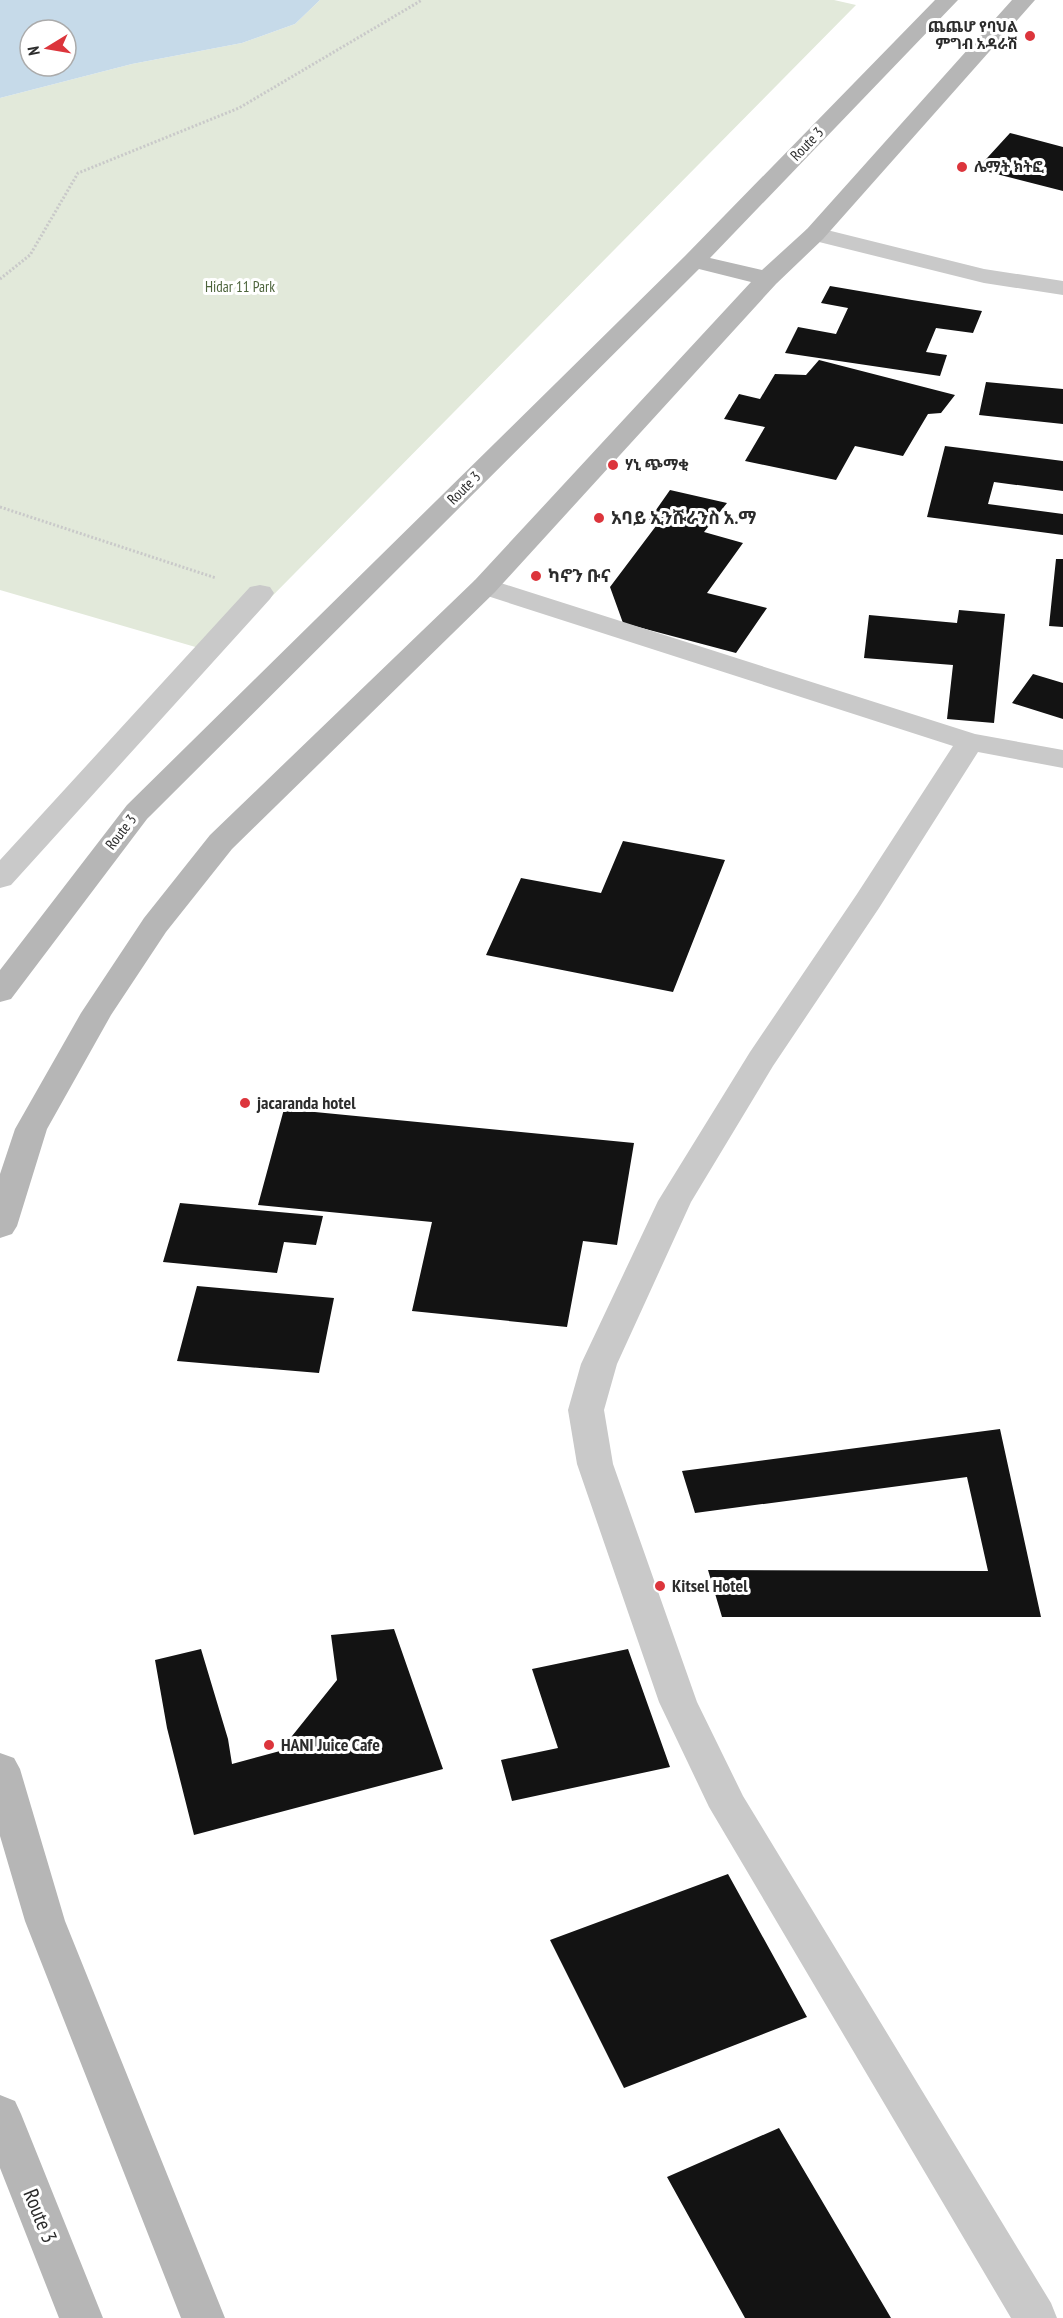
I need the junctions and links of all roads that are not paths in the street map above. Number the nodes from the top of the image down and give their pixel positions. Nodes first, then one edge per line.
1 (947, 0) edge
2 (1024, 0) edge
3 (814, 234) junction
4 (694, 261) junction
5 (767, 279) junction
6 (1063, 288) edge
7 (485, 586) junction
8 (260, 593) road end
9 (970, 742) junction
10 (1063, 759) edge
11 (0, 878) edge
12 (0, 992) edge
13 (0, 1226) edge
14 (0, 1769) edge
15 (0, 2114) edge
16 (81, 2318) edge
17 (203, 2318) edge
18 (1035, 2318) edge

1 - 4 main road, Route 3
2 - 3 main road
3 - 5 main road
3 - 6 street
4 - 5 main road
4 - 12 main road, Route 3
5 - 7 main road
7 - 9 street
7 - 13 main road
8 - 11 street
9 - 10 street
9 - 18 street
14 - 17 main road
15 - 16 main road, Route 3

